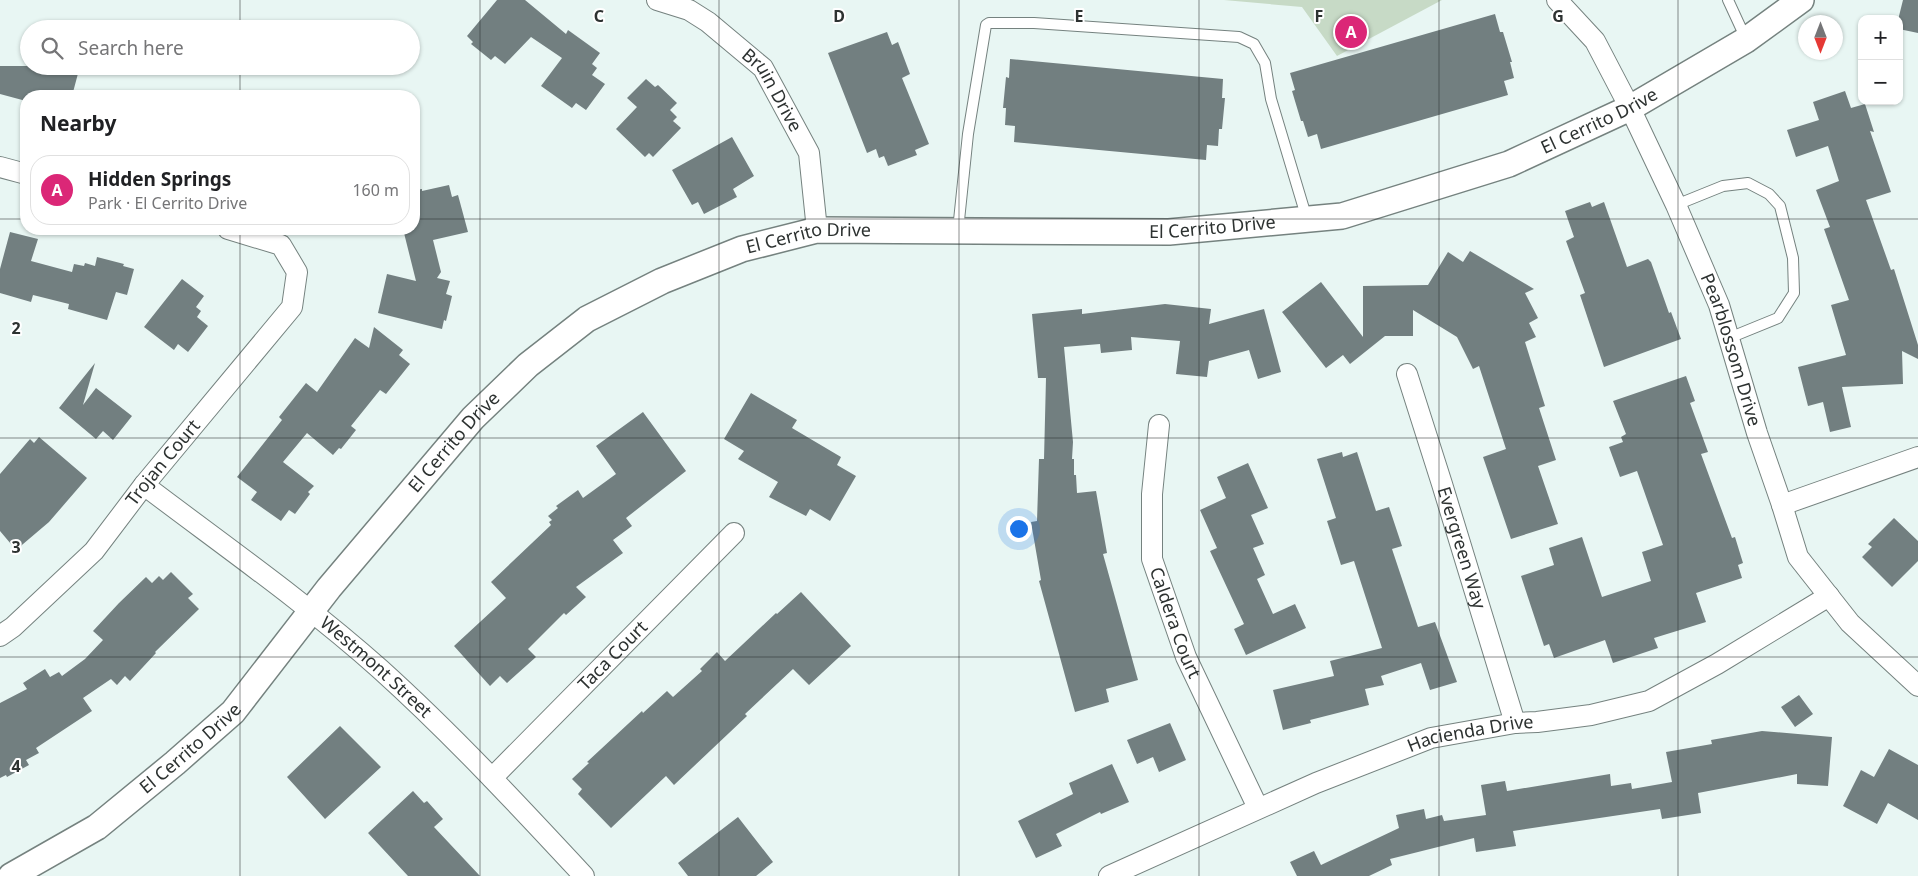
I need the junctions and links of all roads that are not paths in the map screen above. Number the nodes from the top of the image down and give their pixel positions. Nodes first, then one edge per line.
1 (657, 0) edge
2 (1557, 0) edge
3 (1728, 0) edge
4 (1801, 0) edge
5 (1746, 40) junction
6 (1630, 108) junction
7 (0, 167) edge
8 (20, 172) edge
9 (1676, 205) junction
10 (1307, 219) junction
11 (817, 230) junction
12 (958, 230) junction
13 (248, 235) edge
14 (1729, 338) junction
15 (1407, 374) dead end
16 (1159, 425) dead end
17 (1918, 457) edge
18 (144, 486) junction
19 (1782, 505) junction
20 (734, 533) dead end
21 (1828, 596) junction
22 (311, 611) junction
23 (0, 636) edge
24 (1918, 686) edge
25 (1515, 723) junction
26 (492, 778) junction
27 (1258, 808) junction
28 (11, 876) edge
29 (584, 876) edge
30 (1109, 876) edge

1 - 11 street, Bruin Drive
2 - 6 street, Pearblossom Drive
3 - 5 lane
4 - 5 street, El Cerrito Drive
5 - 6 street, El Cerrito Drive
6 - 9 street, Pearblossom Drive
6 - 10 street, El Cerrito Drive
7 - 8 street
9 - 14 street, Pearblossom Drive
9 - 14 lane
10 - 12 street, El Cerrito Drive
10 - 12 lane
11 - 12 street, El Cerrito Drive
11 - 22 street, El Cerrito Drive
13 - 18 street, Trojan Court
14 - 19 street, Pearblossom Drive
15 - 25 street, Evergreen Way
16 - 27 street, Caldera Court
17 - 19 street
18 - 22 street, Westmont Street
18 - 23 street, Trojan Court
19 - 21 street, Pearblossom Drive
20 - 26 street, Taca Court
21 - 24 street, Pearblossom Drive
21 - 25 street, Hacienda Drive
22 - 26 street, Westmont Street
22 - 28 street, El Cerrito Drive
25 - 27 street, Hacienda Drive
26 - 29 street, Westmont Street
27 - 30 street, Hacienda Drive

